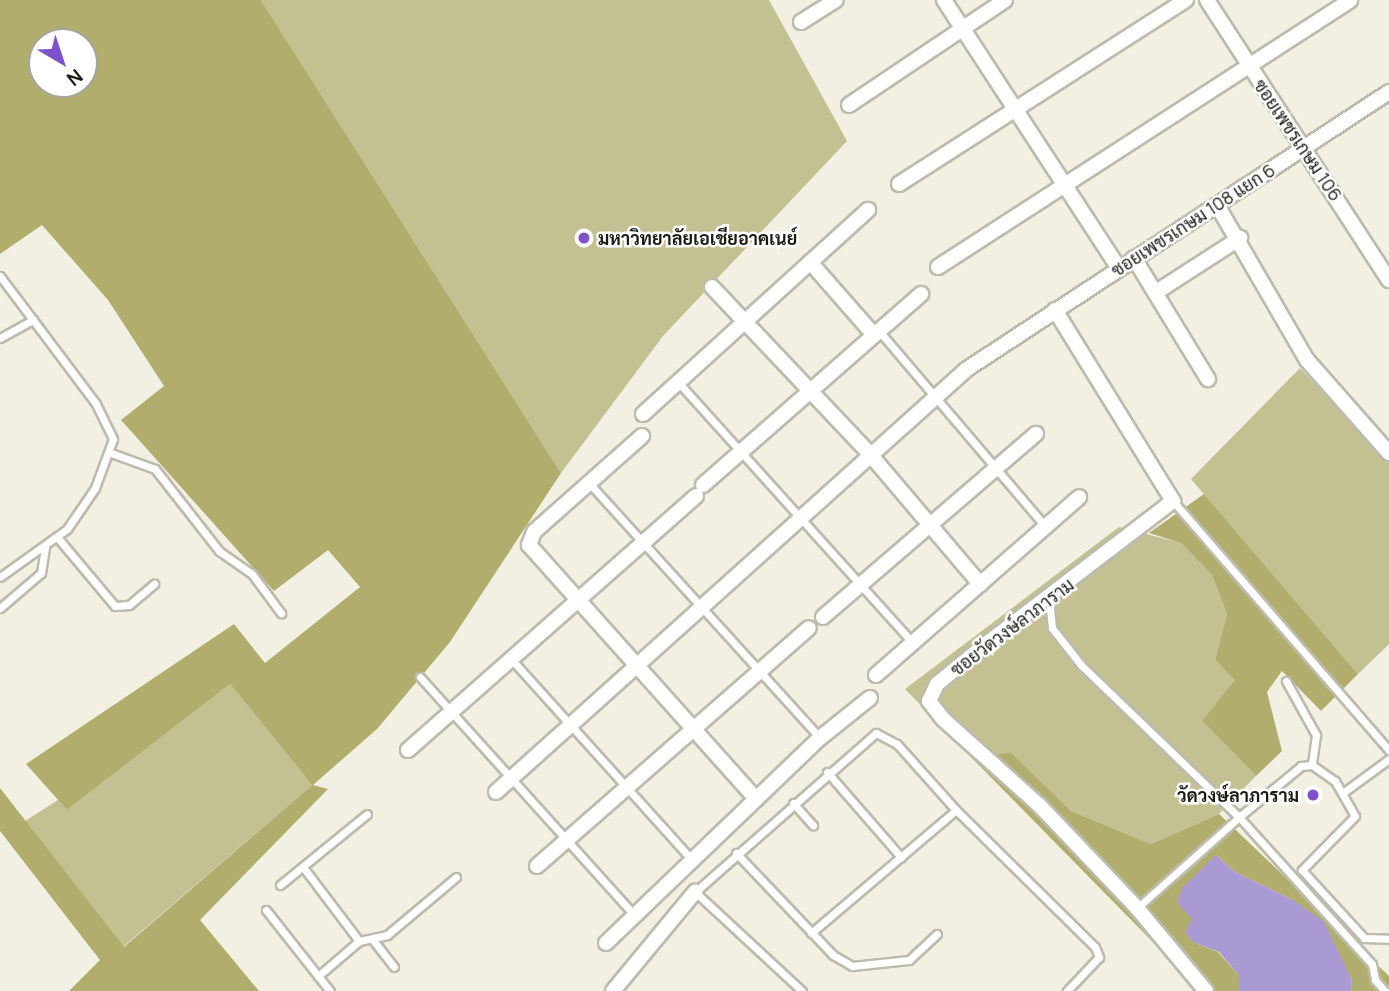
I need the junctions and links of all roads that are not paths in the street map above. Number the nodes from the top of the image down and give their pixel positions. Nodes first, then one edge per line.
1 (836, 0) edge
2 (944, 0) edge
3 (1005, 0) edge
4 (1185, 0) edge
5 (1206, 0) edge
6 (1350, 0) edge
7 (801, 22) dead end
8 (963, 29) junction
9 (1248, 67) junction
10 (1388, 96) edge
11 (849, 105) dead end
12 (1015, 109) junction
13 (1306, 148) junction
14 (899, 184) dead end
15 (1065, 184) junction
16 (1217, 205) junction
17 (868, 210) dead end
18 (1240, 238) junction
19 (1134, 258) junction
20 (810, 262) junction
21 (938, 267) dead end
22 (1119, 268) junction
23 (0, 276) edge
24 (1389, 280) edge
25 (712, 287) dead end
26 (1157, 291) junction
27 (921, 294) dead end
28 (1055, 310) junction
29 (33, 320) junction
30 (744, 321) junction
31 (876, 333) junction
32 (0, 338) edge
33 (1208, 379) dead end
34 (678, 382) junction
35 (808, 392) junction
36 (937, 400) junction
37 (643, 414) dead end
38 (1036, 434) dead end
39 (642, 436) dead end
40 (741, 451) junction
41 (111, 453) junction
42 (869, 453) junction
43 (1389, 453) edge
44 (994, 470) junction
45 (589, 483) junction
46 (1079, 497) dead end
47 (1173, 501) junction
48 (800, 516) junction
49 (926, 526) junction
50 (1046, 527) junction
51 (57, 537) junction
52 (643, 543) junction
53 (45, 547) junction
54 (0, 577) edge
55 (154, 584) dead end
56 (860, 584) junction
57 (980, 584) junction
58 (1049, 599) junction
59 (578, 600) junction
60 (702, 606) junction
61 (0, 608) edge
62 (281, 613) dead end
63 (823, 617) dead end
64 (808, 628) dead end
65 (913, 643) junction
66 (512, 660) junction
67 (636, 667) junction
68 (759, 671) junction
69 (876, 675) dead end
70 (420, 677) dead end
71 (1286, 681) dead end
72 (870, 698) dead end
73 (453, 714) junction
74 (570, 726) junction
75 (693, 729) junction
76 (820, 738) junction
77 (408, 750) dead end
78 (1389, 750) edge
79 (1389, 760) edge
80 (1312, 765) junction
81 (827, 772) junction
82 (512, 778) junction
83 (627, 788) junction
84 (496, 792) dead end
85 (1344, 792) junction
86 (756, 799) junction
87 (793, 803) junction
88 (956, 810) junction
89 (368, 814) dead end
90 (1239, 817) junction
91 (813, 825) dead end
92 (566, 840) junction
93 (736, 853) junction
94 (901, 857) junction
95 (692, 860) junction
96 (537, 866) dead end
97 (303, 867) junction
98 (456, 877) dead end
99 (280, 885) dead end
100 (695, 892) junction
101 (1137, 908) junction
102 (266, 910) dead end
103 (635, 916) junction
104 (811, 933) junction
105 (937, 934) dead end
106 (1389, 939) edge
107 (373, 940) junction
108 (359, 941) junction
109 (606, 943) dead end
110 (394, 967) dead end
111 (318, 976) junction
112 (330, 991) edge
113 (613, 991) edge
114 (802, 991) edge
115 (1067, 991) edge
116 (1206, 991) edge
117 (1385, 991) edge

1 - 7 street
2 - 8 street
3 - 8 street
4 - 12 street
5 - 9 street, ซอยเพชรเกษม 106
6 - 9 street
8 - 11 street
8 - 12 street
9 - 13 street, ซอยเพชรเกษม 106
9 - 15 street
10 - 13 street, ซอยเพชรเกษม 108 แยก 6
12 - 14 street
12 - 15 street
13 - 16 street, ซอยเพชรเกษม 108 แยก 6
13 - 24 street, ซอยเพชรเกษม 106
15 - 21 street
15 - 22 street
16 - 18 street
16 - 19 street, ซอยเพชรเกษม 108 แยก 6
17 - 20 street
18 - 26 street
18 - 43 street
19 - 22 street, ซอยเพชรเกษม 108 แยก 6
19 - 26 street
20 - 30 street
20 - 31 street
22 - 28 street, ซอยเพชรเกษม 108 แยก 6
23 - 29 lane
25 - 30 street
26 - 33 street
27 - 31 street
28 - 36 street, ซอยเพชรเกษม 108 แยก 6
28 - 47 street
29 - 32 lane
29 - 41 lane
30 - 34 street
30 - 35 street
31 - 35 street
31 - 36 lane
34 - 37 street
34 - 40 lane
35 - 40 street
35 - 42 street
36 - 42 street, ซอยเพชรเกษม 108 แยก 6
36 - 44 lane
38 - 44 street
39 - 45 street
40 - 48 lane
40 - 52 street
41 - 51 lane
41 - 62 lane
42 - 48 street, ซอยเพชรเกษม 108 แยก 6
42 - 49 street
44 - 49 street
44 - 50 lane
45 - 52 lane
45 - 59 street
46 - 50 street
47 - 58 street, ซอยวัดวงษ์ลาภาราม
47 - 78 lane
48 - 56 lane
48 - 60 street, ซอยเพชรเกษม 108 แยก 6
49 - 56 street
49 - 57 street
50 - 57 street
51 - 53 lane
51 - 55 lane
52 - 59 street
52 - 60 lane
53 - 54 lane
53 - 61 lane
56 - 63 street
56 - 65 lane
57 - 65 street
58 - 90 lane
58 - 101 street, ซอยวัดวงษ์ลาภาราม
59 - 66 street
59 - 67 street
60 - 67 street, ซอยเพชรเกษม 108 แยก 6
60 - 68 lane
64 - 68 street
65 - 69 street
66 - 73 street
66 - 74 lane
67 - 74 street, ซอยเพชรเกษม 108 แยก 6
67 - 75 street
68 - 75 street
68 - 76 lane
70 - 73 lane
71 - 80 lane
72 - 76 street
73 - 77 street
73 - 82 lane
74 - 82 street, ซอยเพชรเกษม 108 แยก 6
74 - 83 lane
75 - 83 street
75 - 86 street
76 - 86 street
79 - 85 lane
80 - 85 lane
80 - 90 lane
81 - 87 lane
81 - 88 lane
81 - 94 lane
82 - 84 street, ซอยเพชรเกษม 108 แยก 6
82 - 92 lane
83 - 92 street
83 - 95 lane
85 - 106 lane
86 - 95 street
87 - 91 lane
87 - 93 lane
88 - 94 lane
88 - 115 lane
89 - 97 lane
90 - 101 lane
90 - 117 lane
92 - 96 street
92 - 103 lane
93 - 100 lane
93 - 104 lane
94 - 104 lane
95 - 103 street
97 - 99 lane
97 - 108 lane
98 - 107 lane
100 - 113 street
100 - 114 lane
101 - 116 street, ซอยวัดวงษ์ลาภาราม
102 - 111 lane
103 - 109 street
104 - 105 lane
107 - 108 lane
107 - 110 lane
108 - 111 lane
111 - 112 lane

